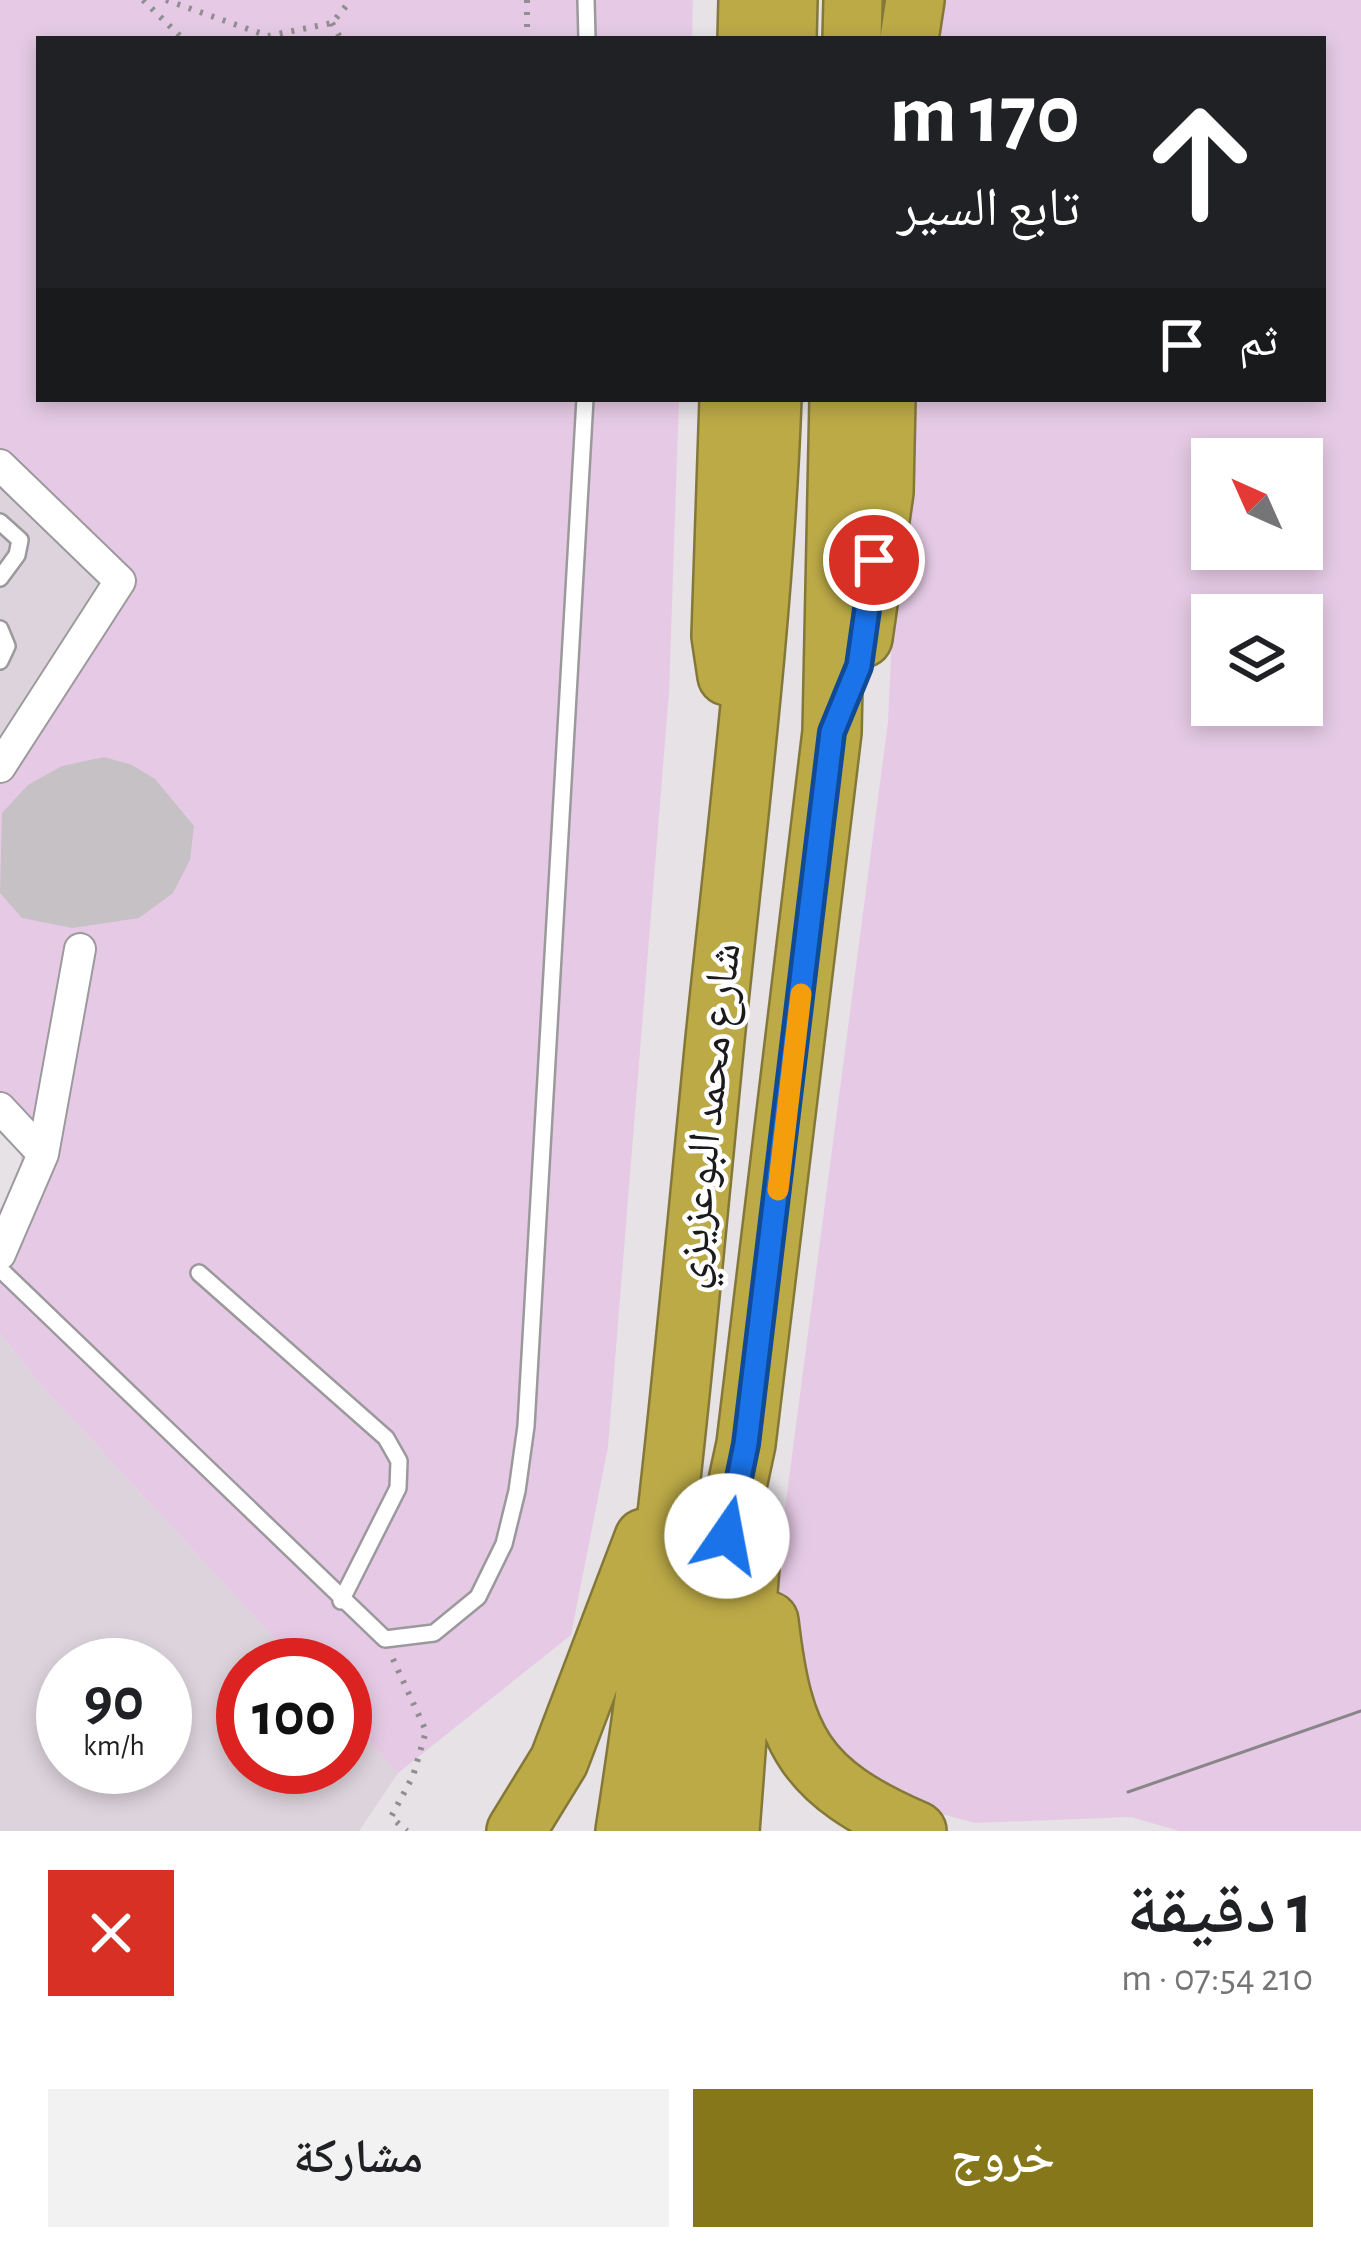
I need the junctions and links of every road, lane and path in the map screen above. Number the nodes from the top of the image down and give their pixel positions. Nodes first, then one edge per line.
1 (143, 0) edge
2 (166, 0) edge
3 (351, 0) edge
4 (527, 0) edge
5 (586, 0) edge
6 (748, 0) edge
7 (788, 0) edge
8 (853, 0) edge
9 (915, 0) edge
10 (332, 23) junction
11 (180, 36) edge
12 (339, 36) edge
13 (527, 36) edge
14 (587, 36) edge
15 (747, 36) edge
16 (787, 36) edge
17 (852, 36) edge
18 (909, 36) edge
19 (585, 402) edge
20 (729, 402) edge
21 (772, 402) edge
22 (839, 402) edge
23 (886, 402) edge
24 (0, 465) edge
25 (0, 522) edge
26 (0, 578) edge
27 (0, 629) edge
28 (0, 661) edge
29 (832, 732) junction
30 (745, 745) junction
31 (0, 767) edge
32 (80, 949) dead end
33 (0, 1108) edge
34 (44, 1154) junction
35 (0, 1253) edge
36 (0, 1269) edge
37 (199, 1273) dead end
38 (746, 1444) junction
39 (674, 1456) junction
40 (753, 1532) junction
41 (341, 1601) junction
42 (385, 1640) junction
43 (407, 1831) edge
44 (516, 1831) edge
45 (625, 1831) edge
46 (678, 1831) edge
47 (730, 1831) edge
48 (917, 1831) edge

1 - 11 path
2 - 10 path
3 - 10 path
4 - 13 path
5 - 14 lane
6 - 15 highway
7 - 16 highway
8 - 17 highway
9 - 18 highway
10 - 12 path
19 - 42 lane
20 - 30 highway
21 - 30 highway, شارع محمد البوعزيزي
22 - 29 highway, شارع محمد البوعزيزي
23 - 29 highway
24 - 31 street
25 - 26 lane
27 - 28 lane
29 - 38 highway, شارع محمد البوعزيزي
30 - 39 highway, شارع محمد البوعزيزي
32 - 34 street
33 - 34 street
34 - 35 street
36 - 41 lane
37 - 41 lane
38 - 40 highway
38 - 46 highway, شارع محمد البوعزيزي
39 - 44 highway
39 - 45 highway, شارع محمد البوعزيزي
40 - 47 highway
40 - 48 highway
41 - 42 lane
42 - 43 path

